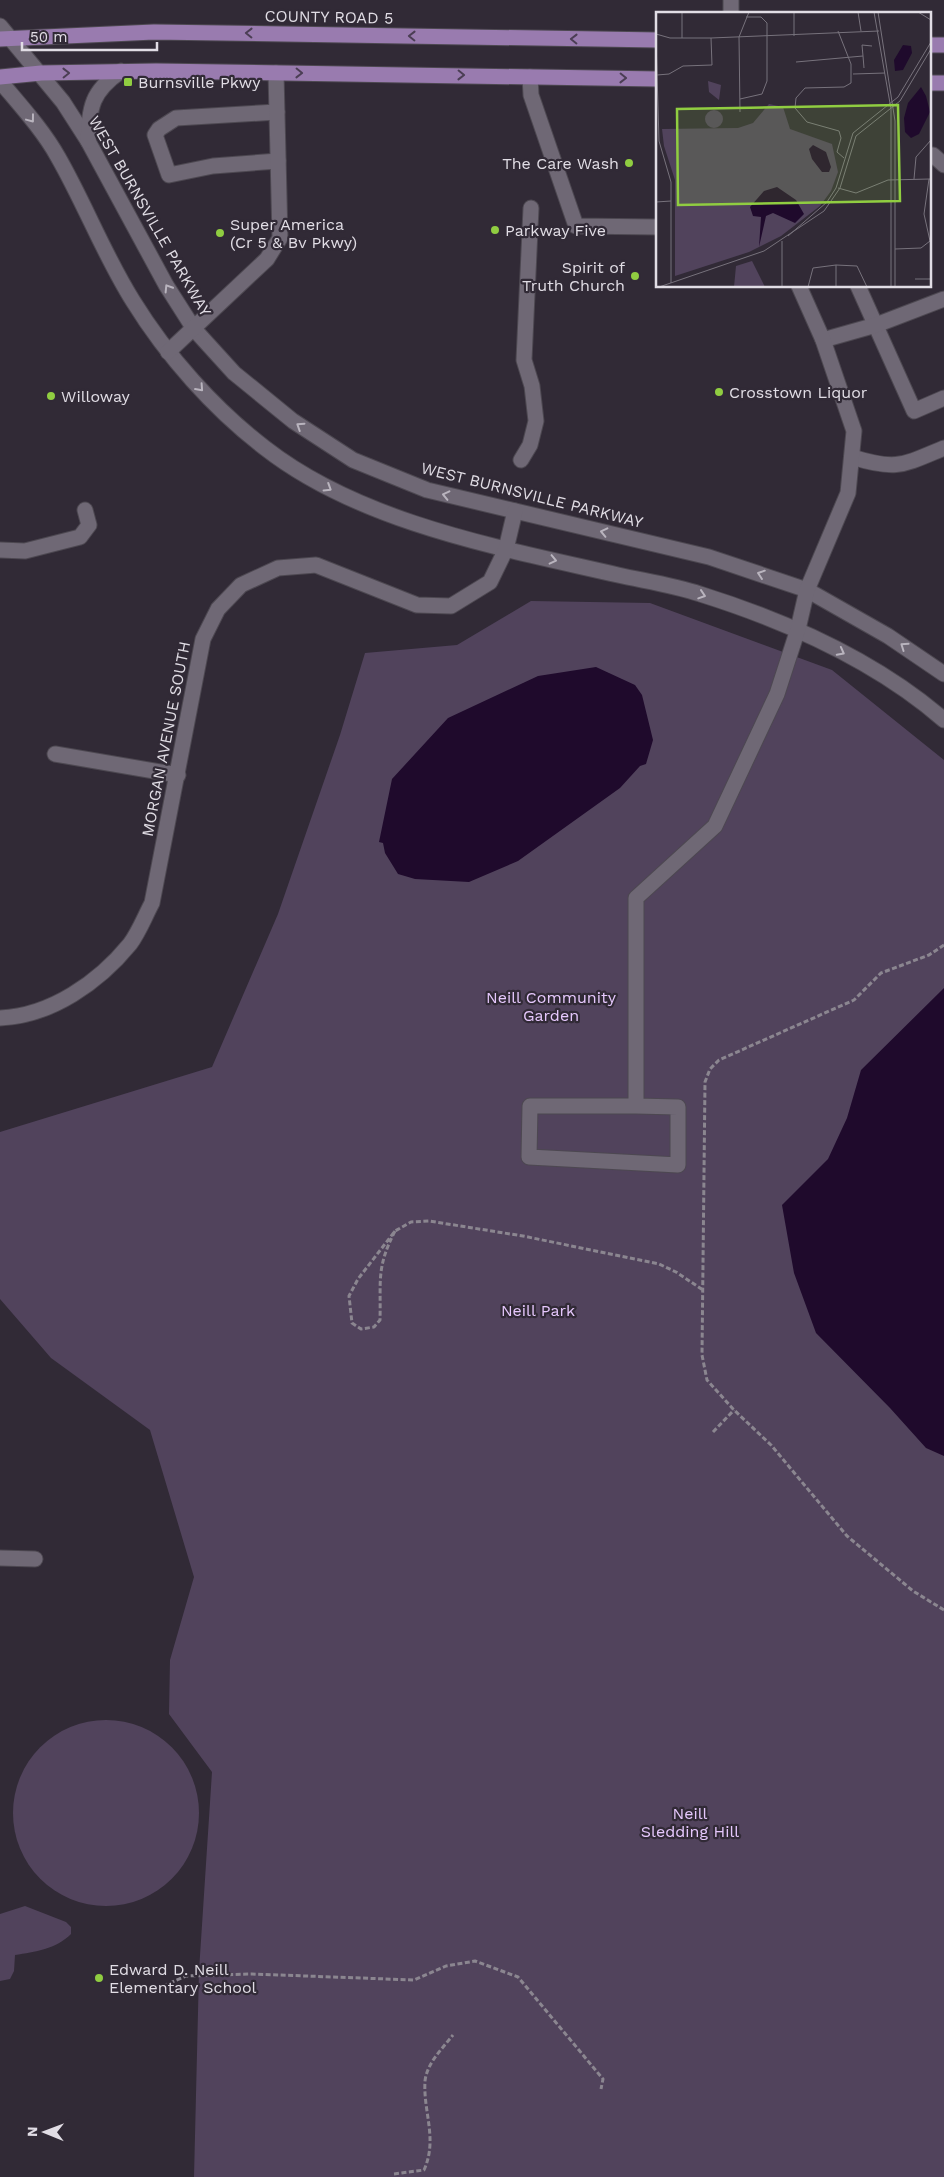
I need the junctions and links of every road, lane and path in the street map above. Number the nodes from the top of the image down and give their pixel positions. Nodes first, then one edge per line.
1 (0, 26) edge
2 (6, 39) edge
3 (656, 40) edge
4 (121, 71) junction
5 (41, 73) junction
6 (276, 73) junction
7 (0, 77) edge
8 (530, 77) junction
9 (656, 78) edge
10 (0, 81) edge
11 (277, 112) junction
12 (88, 141) junction
13 (932, 155) edge
14 (278, 161) junction
15 (944, 165) edge
16 (531, 208) dead end
17 (656, 227) edge
18 (800, 288) edge
19 (859, 288) edge
20 (944, 299) edge
21 (876, 325) junction
22 (194, 328) junction
23 (823, 340) junction
24 (168, 352) junction
25 (944, 398) edge
26 (944, 448) edge
27 (852, 457) junction
28 (521, 460) dead end
29 (85, 510) dead end
30 (515, 511) junction
31 (506, 549) junction
32 (0, 550) edge
33 (807, 590) junction
34 (798, 629) junction
35 (944, 674) edge
36 (944, 720) edge
37 (55, 754) dead end
38 (178, 775) junction
39 (944, 945) edge
40 (0, 1018) edge
41 (636, 1106) junction
42 (395, 1231) junction
43 (703, 1290) junction
44 (734, 1410) junction
45 (713, 1432) dead end
46 (0, 1558) edge
47 (35, 1559) dead end
48 (944, 1610) edge
49 (150, 1992) dead end
50 (453, 2035) dead end
51 (601, 2089) dead end
52 (394, 2174) dead end

1 - 2 street, WEST BURNSVILLE PARKWAY
3 -> 2 main road, COUNTY ROAD 5
2 - 5 street, WEST BURNSVILLE PARKWAY
5 -> 4 main road
4 - 6 main road
4 - 12 street
5 - 7 main road
5 - 12 street, WEST BURNSVILLE PARKWAY
6 -> 8 main road
6 - 11 street
8 -> 9 main road
8 - 17 street
10 -> 24 street
11 - 14 street
11 - 14 street
22 -> 12 street, WEST BURNSVILLE PARKWAY
13 - 15 street
14 - 22 street
16 - 28 street
18 - 23 street
19 - 21 street
20 - 21 street
21 - 23 street
21 - 25 street
22 - 24 street
30 -> 22 street, WEST BURNSVILLE PARKWAY
23 - 27 street
24 -> 31 street
26 - 27 street
27 - 33 street
29 - 32 street
30 - 31 street, MORGAN AVENUE SOUTH
33 -> 30 street, WEST BURNSVILLE PARKWAY
31 -> 34 street
31 - 38 street, MORGAN AVENUE SOUTH
33 - 34 street
35 -> 33 street, WEST BURNSVILLE PARKWAY
34 -> 36 street
34 - 41 street
37 - 38 street
38 - 40 street, MORGAN AVENUE SOUTH
39 - 43 path
41 - 41 street
42 - 42 path
42 - 43 path
43 - 44 path
44 - 45 path
44 - 48 path
46 - 47 street
49 - 51 path
50 - 52 path

